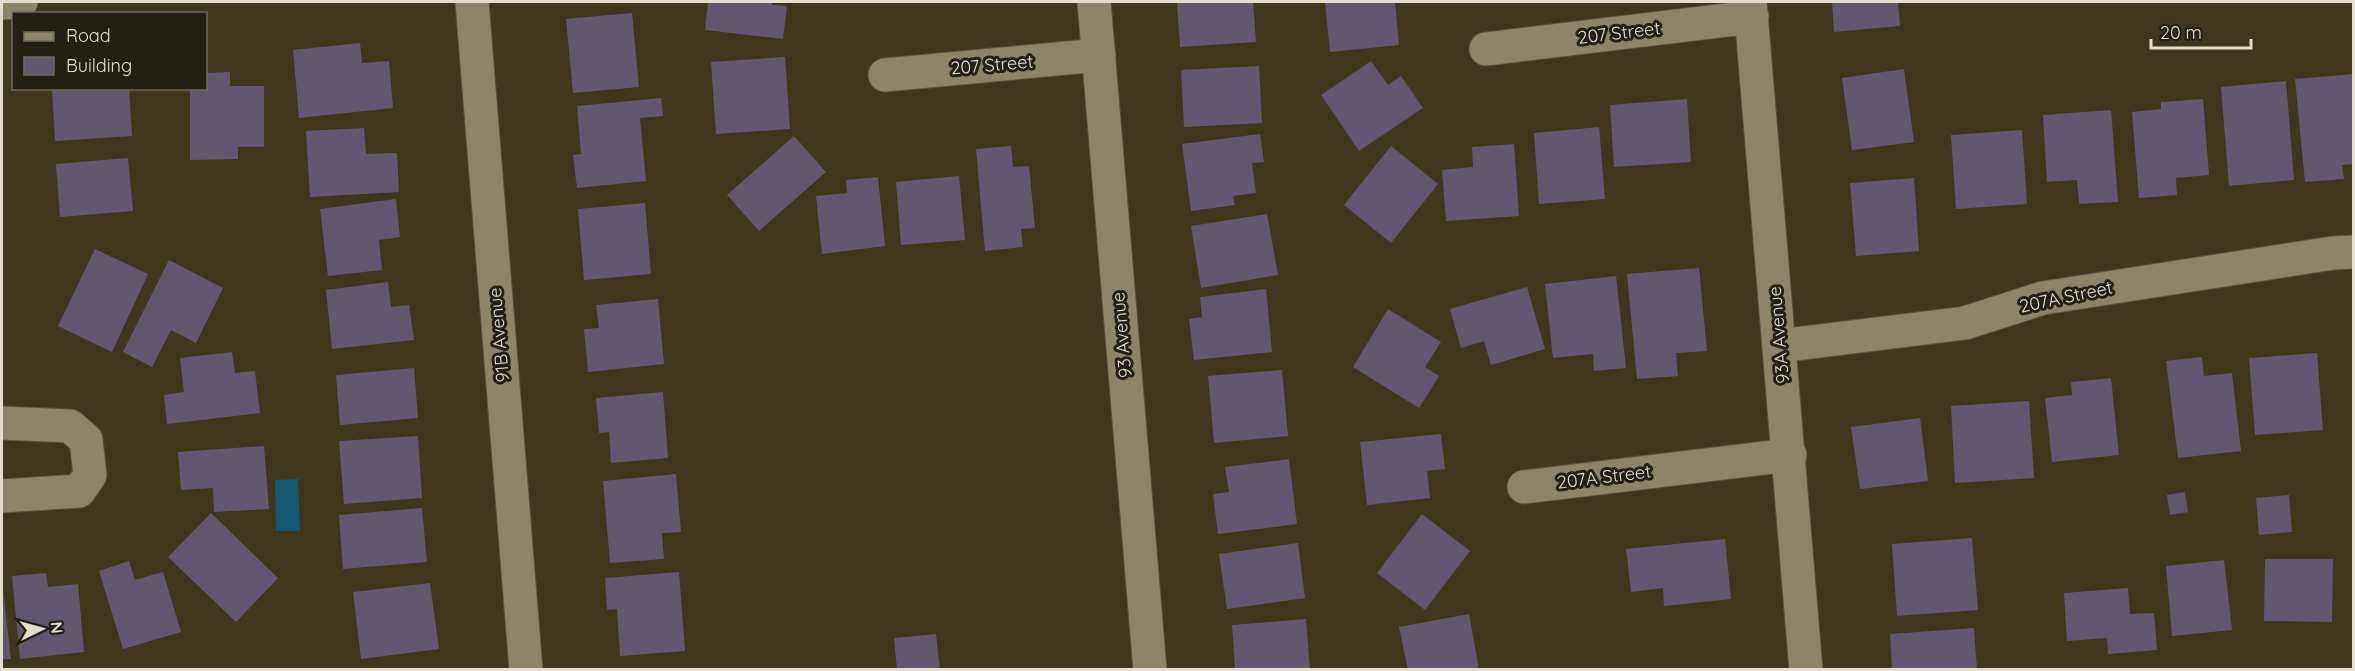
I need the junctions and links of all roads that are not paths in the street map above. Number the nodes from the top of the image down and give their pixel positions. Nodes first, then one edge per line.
1 (21, 2) edge
2 (472, 2) edge
3 (1094, 2) edge
4 (2, 3) edge
5 (1751, 9) edge
6 (1485, 49) dead end
7 (1099, 55) junction
8 (885, 75) dead end
9 (2354, 252) edge
10 (1780, 346) junction
11 (2, 420) edge
12 (1790, 455) junction
13 (1524, 487) dead end
14 (2, 496) edge
15 (526, 669) edge
16 (1150, 669) edge
17 (1806, 669) edge

1 - 4 street
2 - 15 street, 91B Avenue
3 - 7 street, 93 Avenue
5 - 6 street, 207 Street
5 - 10 street, 93A Avenue
7 - 8 street, 207 Street
7 - 16 street, 93 Avenue
9 - 10 street, 207A Street
10 - 12 street, 93A Avenue
11 - 14 street
12 - 13 street, 207A Street
12 - 17 street, 93A Avenue

